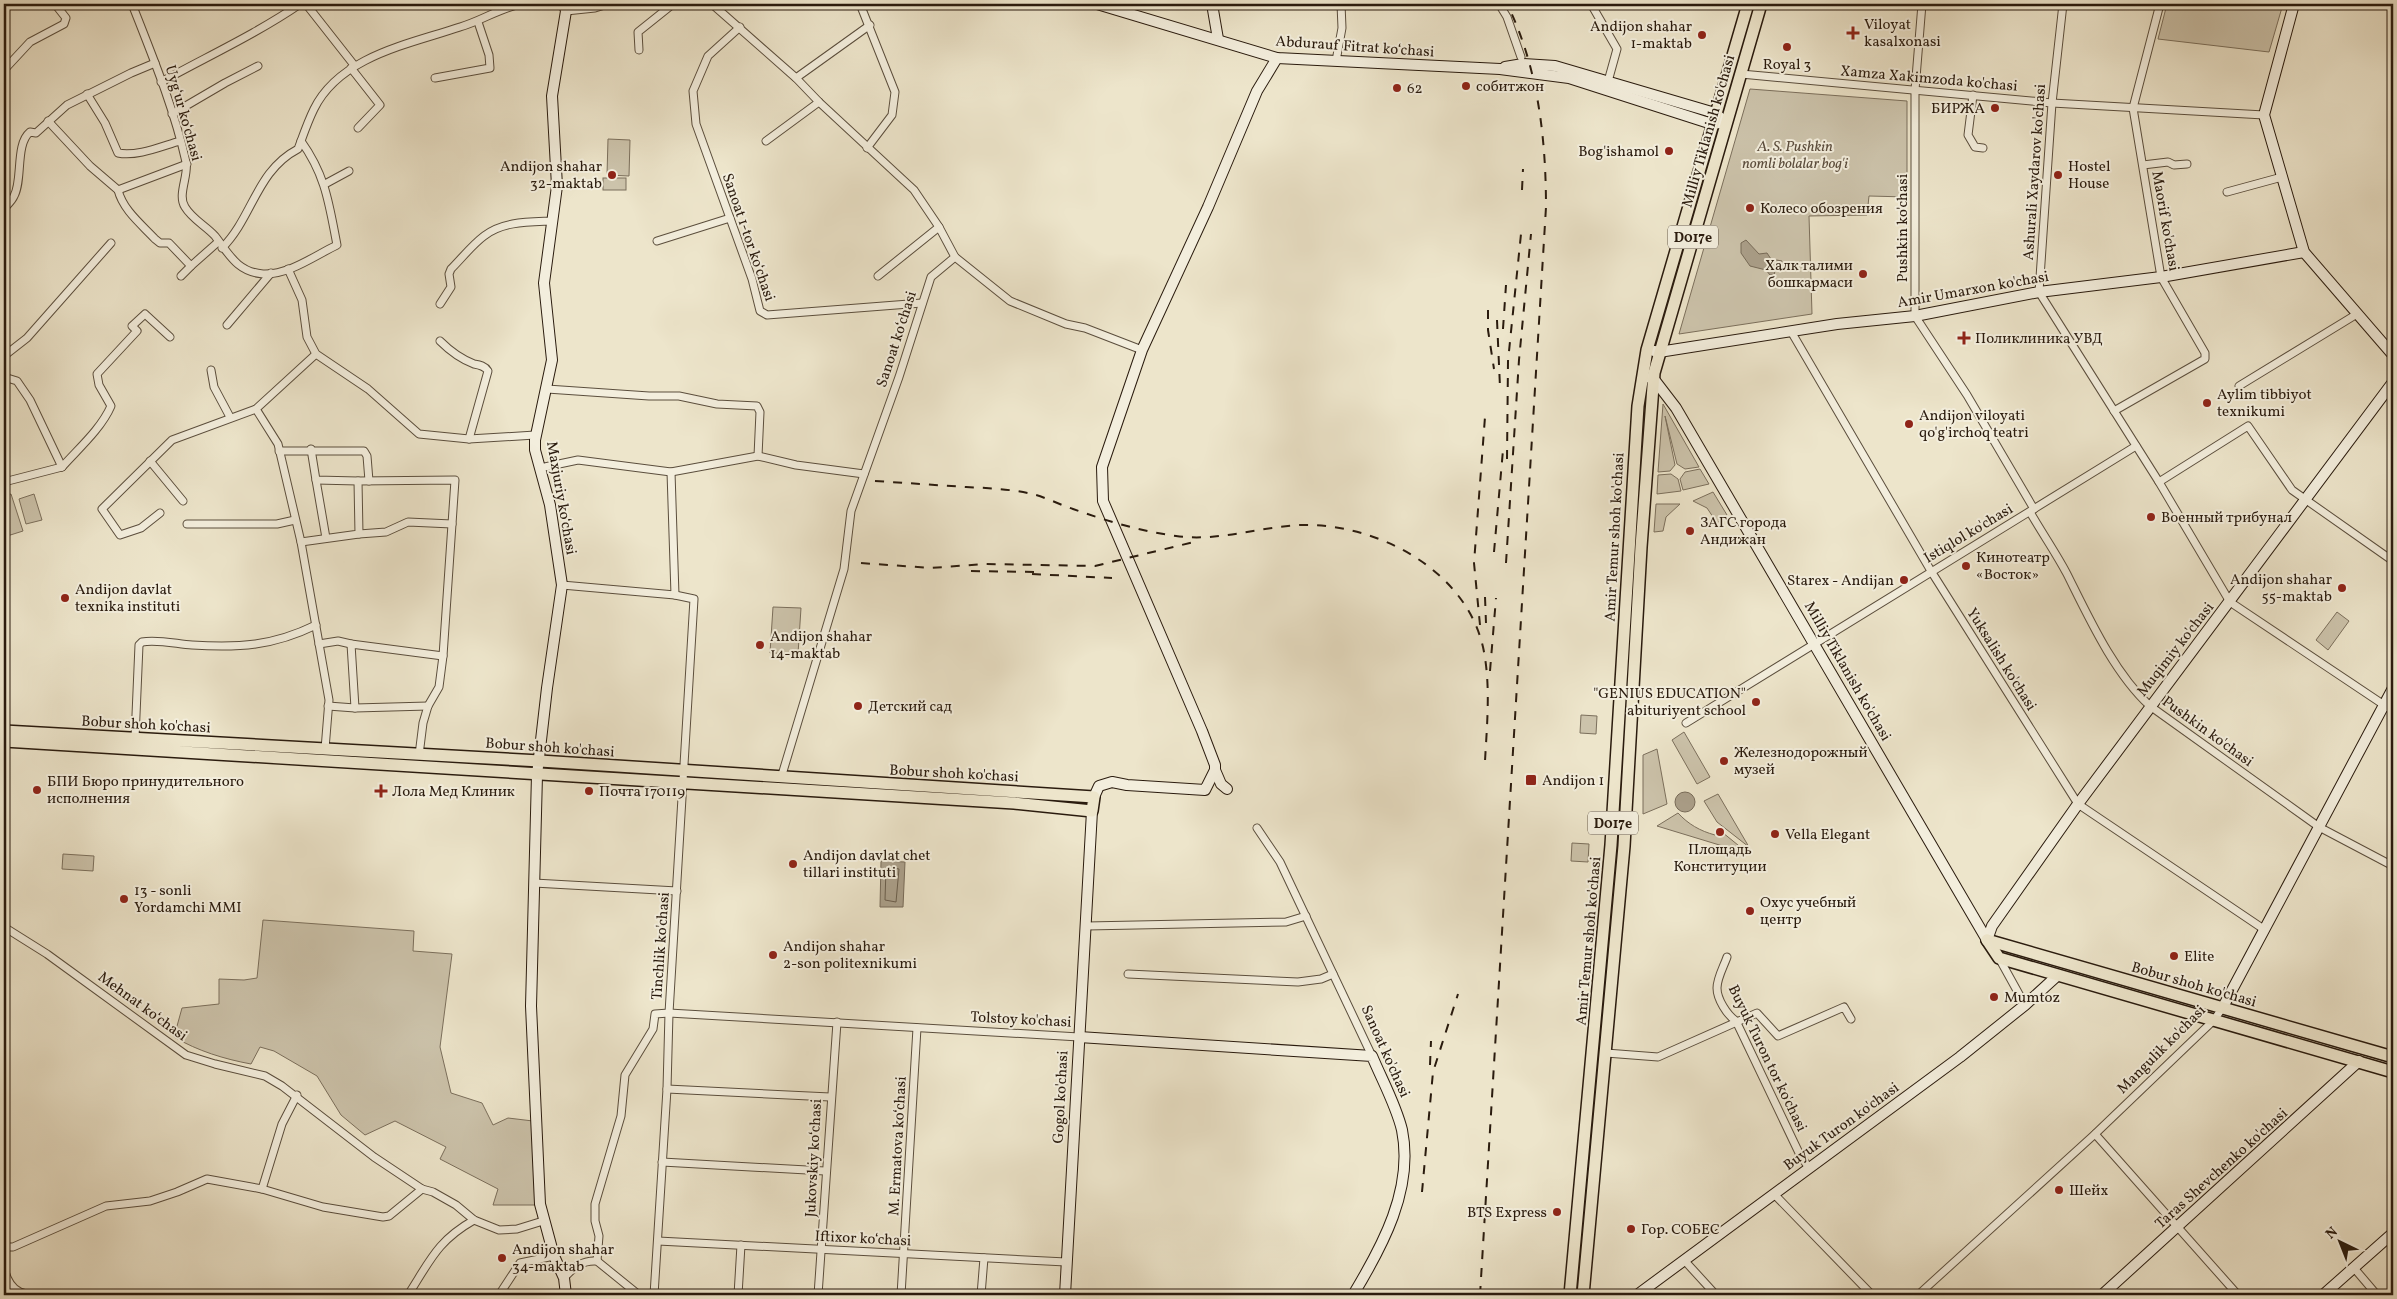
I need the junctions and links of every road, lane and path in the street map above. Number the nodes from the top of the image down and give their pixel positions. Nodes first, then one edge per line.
1 (55, 4) edge
2 (132, 4) edge
3 (300, 4) edge
4 (306, 4) edge
5 (521, 4) edge
6 (608, 4) edge
7 (673, 4) edge
8 (712, 4) edge
9 (860, 4) edge
10 (1097, 4) edge
11 (1212, 4) edge
12 (1341, 4) edge
13 (1499, 4) edge
14 (1591, 4) edge
15 (1748, 4) edge
16 (1760, 4) edge
17 (1922, 4) edge
18 (2063, 4) edge
19 (2160, 4) edge
20 (2294, 4) edge
21 (565, 7) edge
22 (478, 22) junction
23 (870, 25) junction
24 (740, 27) junction
25 (1218, 39) junction
26 (639, 50) dead end
27 (1277, 58) junction
28 (1521, 58) dead end
29 (1336, 61) junction
30 (155, 63) junction
31 (258, 66) dead end
32 (352, 67) junction
33 (4, 70) edge
34 (1740, 74) junction
35 (435, 78) dead end
36 (796, 78) junction
37 (161, 82) junction
38 (1607, 86) junction
39 (1915, 90) junction
40 (87, 94) junction
41 (1973, 95) junction
42 (819, 102) junction
43 (2052, 103) junction
44 (2134, 108) junction
45 (172, 114) junction
46 (2264, 116) junction
47 (1713, 119) junction
48 (48, 122) junction
49 (1726, 122) junction
50 (358, 128) dead end
51 (180, 141) junction
52 (301, 141) junction
53 (766, 141) dead end
54 (867, 148) junction
55 (1983, 148) dead end
56 (187, 164) junction
57 (2187, 164) dead end
58 (2143, 165) junction
59 (349, 172) dead end
60 (2282, 177) junction
61 (325, 184) junction
62 (118, 190) junction
63 (2227, 192) dead end
64 (4, 209) edge
65 (730, 218) junction
66 (552, 220) junction
67 (939, 227) junction
68 (657, 241) dead end
69 (110, 243) dead end
70 (220, 245) junction
71 (2304, 252) junction
72 (955, 256) junction
73 (191, 266) junction
74 (288, 269) junction
75 (271, 273) junction
76 (181, 276) dead end
77 (878, 276) dead end
78 (2161, 277) junction
79 (2039, 292) junction
80 (922, 302) junction
81 (440, 304) dead end
82 (2357, 314) junction
83 (1915, 316) junction
84 (227, 325) dead end
85 (1792, 333) junction
86 (170, 337) dead end
87 (440, 341) dead end
88 (1142, 350) junction
89 (1646, 350) junction
90 (1659, 352) junction
91 (316, 354) junction
92 (2393, 355) edge
93 (4, 356) edge
94 (211, 370) dead end
95 (4, 377) edge
96 (1648, 378) junction
97 (2393, 382) edge
98 (2238, 386) dead end
99 (547, 389) junction
100 (256, 409) junction
101 (2114, 411) junction
102 (230, 418) junction
103 (535, 435) junction
104 (469, 439) junction
105 (2136, 446) junction
106 (311, 449) junction
107 (279, 451) junction
108 (758, 456) junction
109 (150, 461) junction
110 (62, 467) junction
111 (540, 468) junction
112 (671, 472) junction
113 (864, 474) junction
114 (316, 480) junction
115 (358, 481) junction
116 (369, 481) junction
117 (4, 482) edge
118 (2159, 482) junction
119 (183, 501) dead end
120 (2306, 501) junction
121 (2032, 511) junction
122 (160, 513) dead end
123 (295, 520) junction
124 (186, 524) dead end
125 (452, 524) junction
126 (358, 534) junction
127 (326, 538) junction
128 (301, 542) junction
129 (2393, 562) edge
130 (1931, 572) junction
131 (562, 585) junction
132 (675, 595) junction
133 (2230, 602) junction
134 (316, 625) junction
135 (1814, 642) junction
136 (319, 644) junction
137 (350, 644) junction
138 (443, 656) junction
139 (2393, 688) edge
140 (328, 706) junction
141 (428, 706) junction
142 (2150, 706) junction
143 (355, 708) junction
144 (2389, 709) edge
145 (1686, 722) dead end
146 (4, 731) edge
147 (135, 738) junction
148 (4, 741) edge
149 (325, 749) junction
150 (419, 754) junction
151 (540, 762) junction
152 (1215, 770) junction
153 (683, 771) junction
154 (537, 775) junction
155 (781, 778) junction
156 (684, 784) junction
157 (981, 789) junction
158 (1227, 789) dead end
159 (1015, 791) junction
160 (1094, 797) junction
161 (981, 801) junction
162 (1014, 803) junction
163 (2078, 804) junction
164 (1092, 811) junction
165 (2319, 827) junction
166 (1257, 828) dead end
167 (1612, 845) junction
168 (1624, 846) junction
169 (2393, 866) edge
170 (534, 882) junction
171 (678, 891) junction
172 (1306, 916) junction
173 (1087, 926) junction
174 (4, 927) edge
175 (2265, 930) junction
176 (1987, 940) junction
177 (1727, 957) dead end
178 (1999, 958) junction
179 (1128, 974) dead end
180 (1333, 974) junction
181 (2058, 975) junction
182 (2025, 1005) junction
183 (2223, 1007) junction
184 (669, 1012) junction
185 (1851, 1019) dead end
186 (2214, 1020) junction
187 (837, 1022) junction
188 (1736, 1022) junction
189 (917, 1028) junction
190 (1079, 1036) junction
191 (1606, 1053) junction
192 (1372, 1056) junction
193 (2393, 1057) edge
194 (2359, 1061) junction
195 (2393, 1072) edge
196 (667, 1090) junction
197 (296, 1095) junction
198 (830, 1097) junction
199 (2095, 1134) junction
200 (662, 1162) junction
201 (1808, 1168) junction
202 (826, 1171) junction
203 (262, 1188) junction
204 (422, 1189) junction
205 (1774, 1194) junction
206 (474, 1220) junction
207 (543, 1221) junction
208 (2178, 1228) junction
209 (2393, 1233) edge
210 (658, 1241) junction
211 (741, 1245) junction
212 (4, 1247) edge
213 (821, 1249) junction
214 (904, 1254) junction
215 (554, 1256) junction
216 (984, 1258) junction
217 (1684, 1260) junction
218 (597, 1261) junction
219 (1066, 1262) junction
220 (4, 1268) edge
221 (2354, 1268) junction
222 (564, 1278) junction
223 (54, 1295) edge
224 (408, 1295) edge
225 (499, 1295) edge
226 (566, 1295) edge
227 (638, 1295) edge
228 (654, 1295) edge
229 (738, 1295) edge
230 (818, 1295) edge
231 (901, 1295) edge
232 (981, 1295) edge
233 (1065, 1295) edge
234 (1353, 1295) edge
235 (1570, 1295) edge
236 (1583, 1295) edge
237 (1637, 1295) edge
238 (1716, 1295) edge
239 (1872, 1295) edge
240 (1918, 1295) edge
241 (2102, 1295) edge
242 (2238, 1295) edge
243 (2323, 1295) edge
244 (2377, 1295) edge

1 - 33 street
2 - 30 street, Uygʻur koʻchasi
3 - 37 street
4 - 32 street
5 - 22 street
6 - 21 street
7 - 26 street
8 - 24 street
9 - 23 street
10 - 25 street, Abdurauf Fitrat koʻchasi
11 - 25 street
12 - 29 street
13 - 28 street
14 - 38 street
15 - 47 main road, Milliy Tiklanish ko'chasi / D017e
16 - 34 main road, Milliy Tiklanish ko'chasi / D017e
17 - 39 street, Pushkin ko'chasi
18 - 43 street, Ashurali Xaydarov ko'chasi
19 - 44 street, Maorif ko'chasi
20 - 46 street
21 - 66 street, Maxjuriy koʻchasi
22 - 32 street
22 - 35 street
23 - 36 street
23 - 54 street
24 - 36 street
24 - 65 street, Sanoat 1-tor ko‘chasi
25 - 27 street, Abdurauf Fitrat koʻchasi
27 - 29 street, Abdurauf Fitrat koʻchasi
27 - 88 street
29 - 38 street, Abdurauf Fitrat koʻchasi
30 - 37 street, Uygʻur koʻchasi
30 - 40 street
31 - 45 street
32 - 50 street
32 - 52 street
34 - 39 street, Xamza Xakimzoda ko'chasi
34 - 49 main road, Milliy Tiklanish ko'chasi / D017e
36 - 42 street
37 - 45 street, Uygʻur koʻchasi
38 - 47 street, Abdurauf Fitrat koʻchasi
39 - 41 street, Xamza Xakimzoda ko'chasi
39 - 83 street, Pushkin ko'chasi
40 - 48 street
40 - 51 street
41 - 43 street, Xamza Xakimzoda ko'chasi
41 - 55 street
42 - 53 street
42 - 54 street
43 - 44 street, Xamza Xakimzoda ko'chasi
43 - 79 street, Ashurali Xaydarov ko'chasi
44 - 46 street, Xamza Xakimzoda ko'chasi
44 - 58 street, Maorif ko'chasi
45 - 51 street, Uygʻur koʻchasi
46 - 60 street
47 - 49 street, Abdurauf Fitrat koʻchasi
47 - 89 main road, Milliy Tiklanish ko'chasi / D017e
48 - 62 street
48 - 64 street
49 - 90 main road, Milliy Tiklanish ko'chasi / D017e
51 - 56 street, Uygʻur koʻchasi
52 - 61 street, Uygʻur koʻchasi
52 - 70 street
54 - 67 street
56 - 62 street
56 - 70 street, Uygʻur koʻchasi
57 - 58 street
58 - 78 street, Maorif ko'chasi
59 - 61 street
60 - 63 street
60 - 71 street
61 - 74 street, Uygʻur koʻchasi
62 - 73 street
65 - 68 street
65 - 80 street, Sanoat 1-tor ko‘chasi
66 - 81 street
66 - 99 street, Maxjuriy koʻchasi
67 - 72 street
67 - 77 street
69 - 93 street
70 - 73 street
70 - 75 street, Uygʻur koʻchasi
71 - 78 street, Amir Umarxon ko'chasi
71 - 82 street
72 - 80 street, Sanoat koʻchasi
72 - 88 street
73 - 76 street
74 - 75 street, Uygʻur koʻchasi
74 - 91 street
75 - 84 street
78 - 79 street, Amir Umarxon ko'chasi
78 - 101 street, Maorif ko'chasi
79 - 83 street, Amir Umarxon ko'chasi
79 - 101 street
80 - 113 street, Sanoat koʻchasi
82 - 92 street
82 - 98 street
83 - 85 street, Amir Umarxon ko'chasi
83 - 121 street, Pushkin ko'chasi
85 - 90 street, Amir Umarxon ko'chasi
85 - 130 street, Yuksalish ko'chasi
86 - 110 street
87 - 104 street
88 - 152 street
89 - 90 street, Amir Umarxon ko'chasi
89 - 96 main road, Amir Temur shoh ko'chasi / D017e
90 - 96 main road, Amir Temur shoh ko'chasi / D017e
91 - 100 street
91 - 104 street
94 - 102 street
95 - 110 street
96 - 135 street, Milliy Tiklanish ko'chasi
96 - 167 main road, Amir Temur shoh ko'chasi / D017e
96 - 168 main road, Amir Temur shoh ko'chasi / D017e
97 - 120 street, Muqimiy ko'chasi
99 - 103 street, Maxjuriy koʻchasi
99 - 108 street
100 - 102 street
100 - 107 street
101 - 105 street
102 - 109 street
103 - 104 street
103 - 111 street, Maxjuriy koʻchasi
105 - 118 street
105 - 121 street, Istiqlol ko'chasi
106 - 107 street
106 - 114 street
106 - 116 street
107 - 123 street
108 - 112 street
108 - 113 street
109 - 119 street
109 - 122 street
110 - 117 street
111 - 112 street
111 - 131 street, Maxjuriy koʻchasi
112 - 132 street
113 - 155 street, Sanoat koʻchasi
114 - 115 street
114 - 127 street
115 - 116 street
115 - 126 street
116 - 125 street
118 - 120 street
118 - 133 street
120 - 129 street
120 - 133 street, Muqimiy ko'chasi
121 - 130 street, Istiqlol ko'chasi
121 - 142 street, Pushkin ko'chasi
123 - 124 street
123 - 128 street
125 - 126 street
125 - 138 street
126 - 127 street
127 - 128 street
128 - 134 street
130 - 135 street, Istiqlol ko'chasi
130 - 163 street, Yuksalish ko'chasi
131 - 132 street
131 - 151 street, Maxjuriy koʻchasi
132 - 153 street, Tinchlik ko'chasi
133 - 142 street, Muqimiy ko'chasi
133 - 144 street
134 - 136 street
134 - 147 street
135 - 145 street, Istiqlol ko'chasi
135 - 176 street, Milliy Tiklanish ko'chasi
136 - 137 street
136 - 140 street
137 - 138 street
137 - 143 street
138 - 141 street
139 - 144 street, Mangulik ko'chasi
140 - 143 street
140 - 149 street
141 - 143 street
141 - 150 street
142 - 163 street, Muqimiy ko'chasi
142 - 165 street, Pushkin ko'chasi
144 - 165 street, Mangulik ko'chasi
146 - 147 main road, Bobur shoh ko'chasi
147 - 149 main road, Bobur shoh ko'chasi
148 - 154 main road, Bobur shoh ko'chasi
149 - 150 main road, Bobur shoh ko'chasi
150 - 151 main road, Bobur shoh ko'chasi
151 - 153 main road, Bobur shoh ko'chasi
151 - 154 street, Maxjuriy koʻchasi
152 - 158 street
152 - 160 street
153 - 155 main road, Bobur shoh ko'chasi
153 - 156 street, Tinchlik ko'chasi
154 - 156 main road, Bobur shoh ko'chasi
154 - 170 street, Maxjuriy koʻchasi
155 - 157 main road, Bobur shoh ko'chasi
156 - 161 main road, Bobur shoh ko'chasi
156 - 171 street, Tinchlik ko'chasi
157 - 159 main road, Bobur shoh ko'chasi
157 - 161 main road
159 - 160 main road, Bobur shoh ko'chasi
159 - 162 main road
160 - 164 main road
161 - 162 main road, Bobur shoh ko'chasi
162 - 164 main road, Bobur shoh ko'chasi
163 - 175 street, Yuksalish ko'chasi
163 - 176 street, Muqimiy ko'chasi
164 - 173 street, Gogol ko'chasi
165 - 169 street, Pushkin ko'chasi
165 - 175 street, Mangulik ko'chasi
166 - 172 street, Sanoat ko'chasi
167 - 168 main road
167 - 235 main road, Amir Temur shoh ko'chasi / D017e
168 - 191 main road, Amir Temur shoh ko'chasi / D017e
170 - 171 street
170 - 207 street, Maxjuriy koʻchasi
171 - 184 street, Tinchlik ko'chasi
172 - 173 street
172 - 180 street, Sanoat ko'chasi
173 - 190 street, Gogol ko'chasi
174 - 197 street, Mehnat koʻchasi
175 - 183 street, Mangulik ko'chasi
176 - 178 main road
176 - 183 main road, Bobur shoh ko'chasi
177 - 188 street, Buyuk Turon tor ko'chasi
178 - 181 main road, Bobur shoh ko'chasi
178 - 182 street
179 - 180 street
180 - 192 street, Sanoat ko'chasi
181 - 182 street, Buyuk Turon ko'chasi
181 - 186 main road, Bobur shoh ko'chasi
182 - 201 street, Buyuk Turon ko'chasi
183 - 186 street, Mangulik ko'chasi
183 - 193 main road, Bobur shoh ko'chasi
184 - 187 street, Tolstoy ko'chasi
184 - 196 street, Tinchlik ko'chasi
184 - 218 street
185 - 188 street
186 - 194 main road, Bobur shoh ko'chasi
186 - 199 street, Mangulik ko'chasi
187 - 189 street, Tolstoy ko'chasi
187 - 198 street, Jukovskiy koʻchasi
188 - 191 street
188 - 201 street, Buyuk Turon tor ko'chasi
189 - 190 street, Tolstoy ko'chasi
189 - 214 street, M. Ermatova koʻchasi
190 - 192 street, Tolstoy ko'chasi
190 - 219 street, Gogol ko'chasi
191 - 236 main road, Amir Temur shoh ko'chasi / D017e
192 - 234 street, Sanoat ko'chasi
194 - 195 main road, Bobur shoh ko'chasi
194 - 208 street, Taras Shevchenko ko'chasi
196 - 198 street
196 - 200 street, Tinchlik ko'chasi
197 - 203 street
197 - 204 street, Mehnat koʻchasi
198 - 202 street, Jukovskiy koʻchasi
199 - 208 street
199 - 240 street, Mangulik ko'chasi
200 - 202 street
200 - 210 street, Tinchlik ko'chasi
201 - 205 street, Buyuk Turon ko'chasi
202 - 213 street, Jukovskiy koʻchasi
203 - 204 street
203 - 212 street
204 - 206 street, Mehnat koʻchasi
205 - 217 street, Buyuk Turon ko'chasi
205 - 239 street
206 - 207 street, Mehnat koʻchasi
206 - 224 street
207 - 215 street, Maxjuriy koʻchasi
208 - 241 street, Taras Shevchenko ko'chasi
208 - 242 street
209 - 221 street
210 - 211 street, Iftixor koʻchasi
210 - 228 street, Tinchlik ko'chasi
211 - 213 street, Iftixor koʻchasi
211 - 229 street
213 - 214 street, Iftixor koʻchasi
213 - 230 street, Jukovskiy koʻchasi
214 - 216 street, Iftixor koʻchasi
214 - 231 street, M. Ermatova koʻchasi
215 - 222 street, Maxjuriy koʻchasi
215 - 225 street
216 - 219 street, Iftixor koʻchasi
216 - 232 street
217 - 237 street, Buyuk Turon ko'chasi
217 - 238 street
218 - 222 street
218 - 227 street
219 - 233 street, Gogol ko'chasi
220 - 223 street
221 - 243 street
221 - 244 street
222 - 226 street, Maxjuriy koʻchasi

